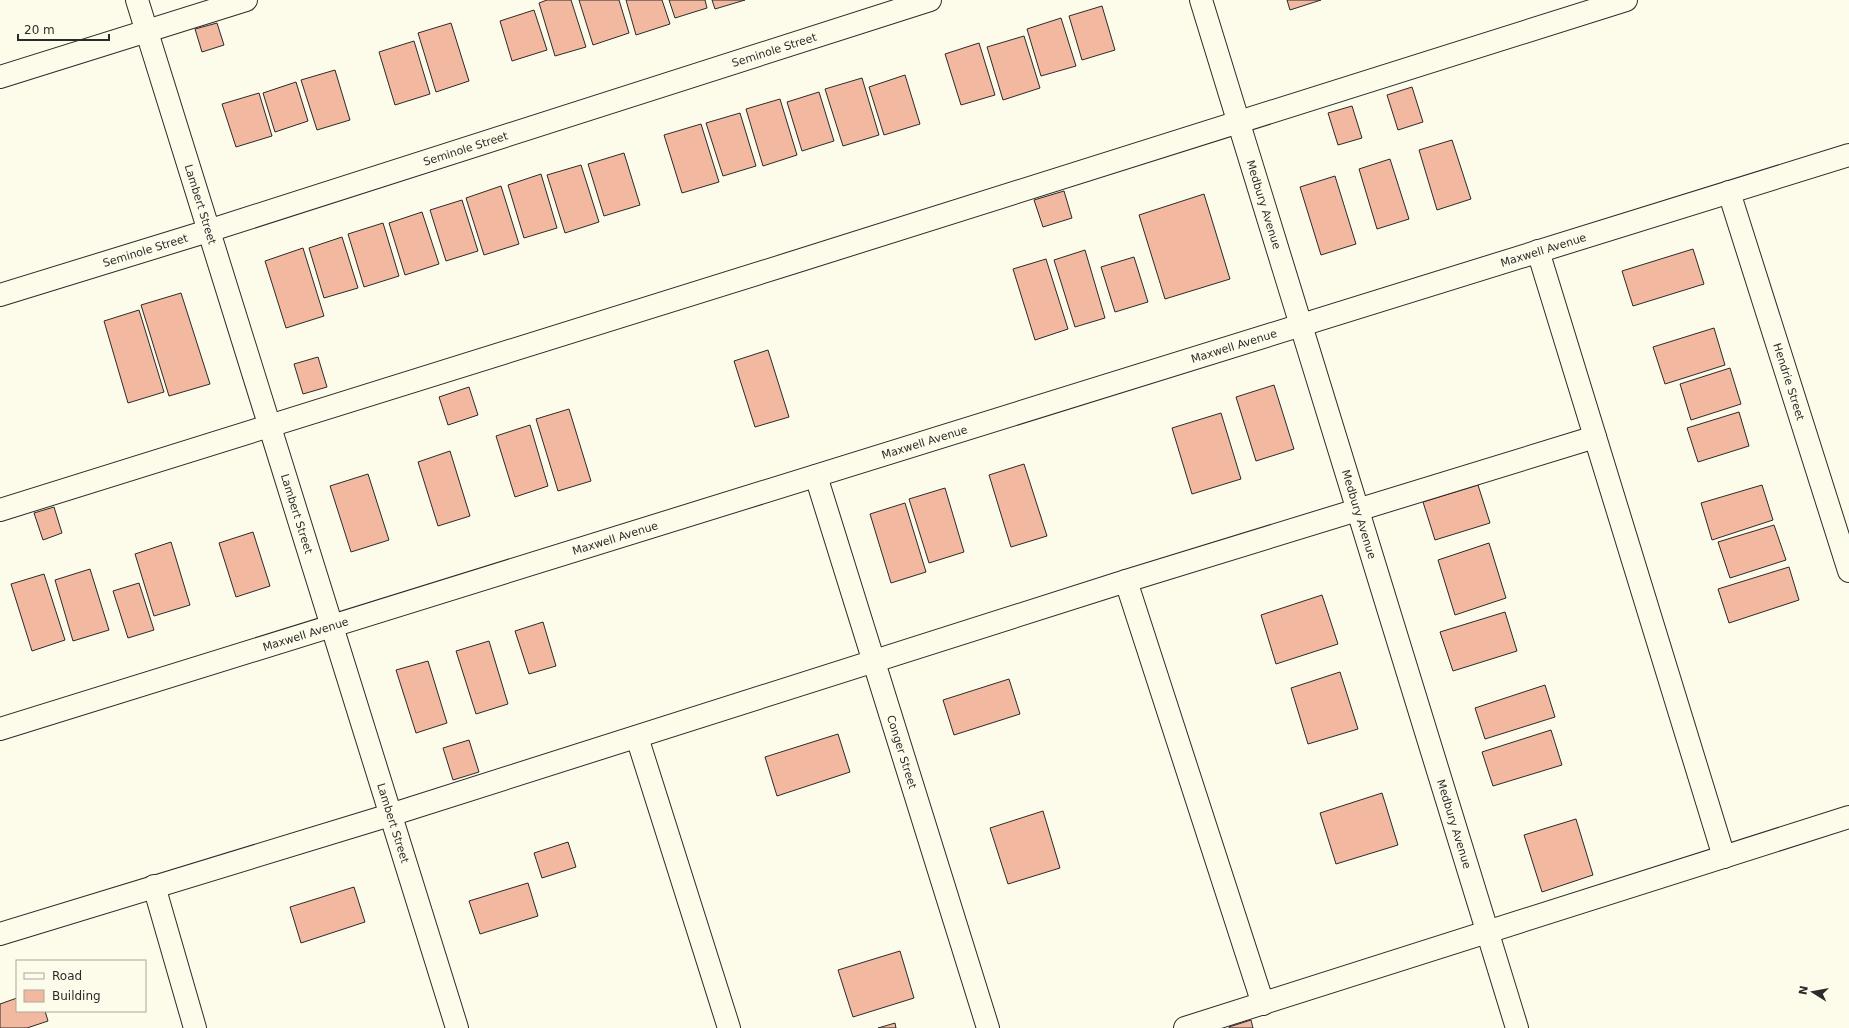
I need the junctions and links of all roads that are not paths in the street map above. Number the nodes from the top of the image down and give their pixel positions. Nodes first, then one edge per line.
1 (137, 0) edge
2 (246, 0) edge
3 (930, 0) edge
4 (1201, 0) edge
5 (1626, 0) edge
6 (146, 31) junction
7 (0, 77) edge
8 (1237, 121) junction
9 (1849, 155) edge
10 (1729, 192) junction
11 (208, 231) junction
12 (1538, 251) junction
13 (0, 295) edge
14 (1300, 326) junction
15 (269, 428) junction
16 (1594, 437) junction
17 (816, 476) junction
18 (0, 510) edge
19 (1357, 510) junction
20 (1849, 571) edge
21 (1126, 581) junction
22 (331, 626) junction
23 (874, 662) junction
24 (0, 730) edge
25 (637, 737) junction
26 (390, 815) junction
27 (1849, 817) edge
28 (1724, 857) junction
29 (154, 886) junction
30 (1488, 932) junction
31 (0, 934) edge
32 (1262, 1004) junction
33 (195, 1028) edge
34 (457, 1028) edge
35 (729, 1028) edge
36 (988, 1028) edge
37 (1185, 1028) edge
38 (1517, 1028) edge

1 - 6 street, Lambert Street
2 - 6 street
3 - 11 street, Seminole Street
4 - 8 street, Medbury Avenue
5 - 8 street
6 - 7 street
6 - 11 street, Lambert Street
8 - 14 street, Medbury Avenue
8 - 15 street
9 - 10 street, Maxwell Avenue
10 - 12 street, Maxwell Avenue
10 - 20 street, Hendrie Street
11 - 13 street, Seminole Street
11 - 15 street, Lambert Street
12 - 14 street, Maxwell Avenue
12 - 16 street
14 - 17 street, Maxwell Avenue
14 - 19 street, Medbury Avenue
15 - 18 street
15 - 22 street, Lambert Street
16 - 19 street
16 - 28 street
17 - 22 street, Maxwell Avenue
17 - 23 street, Conger Street
19 - 21 street
19 - 30 street, Medbury Avenue
21 - 23 street
21 - 32 street
22 - 24 street, Maxwell Avenue
22 - 26 street, Lambert Street
23 - 25 street
23 - 36 street, Conger Street
25 - 26 street
25 - 35 street
26 - 29 street
26 - 34 street, Lambert Street
27 - 28 street
28 - 30 street
29 - 31 street
29 - 33 street
30 - 32 street
30 - 38 street, Medbury Avenue
32 - 37 street

